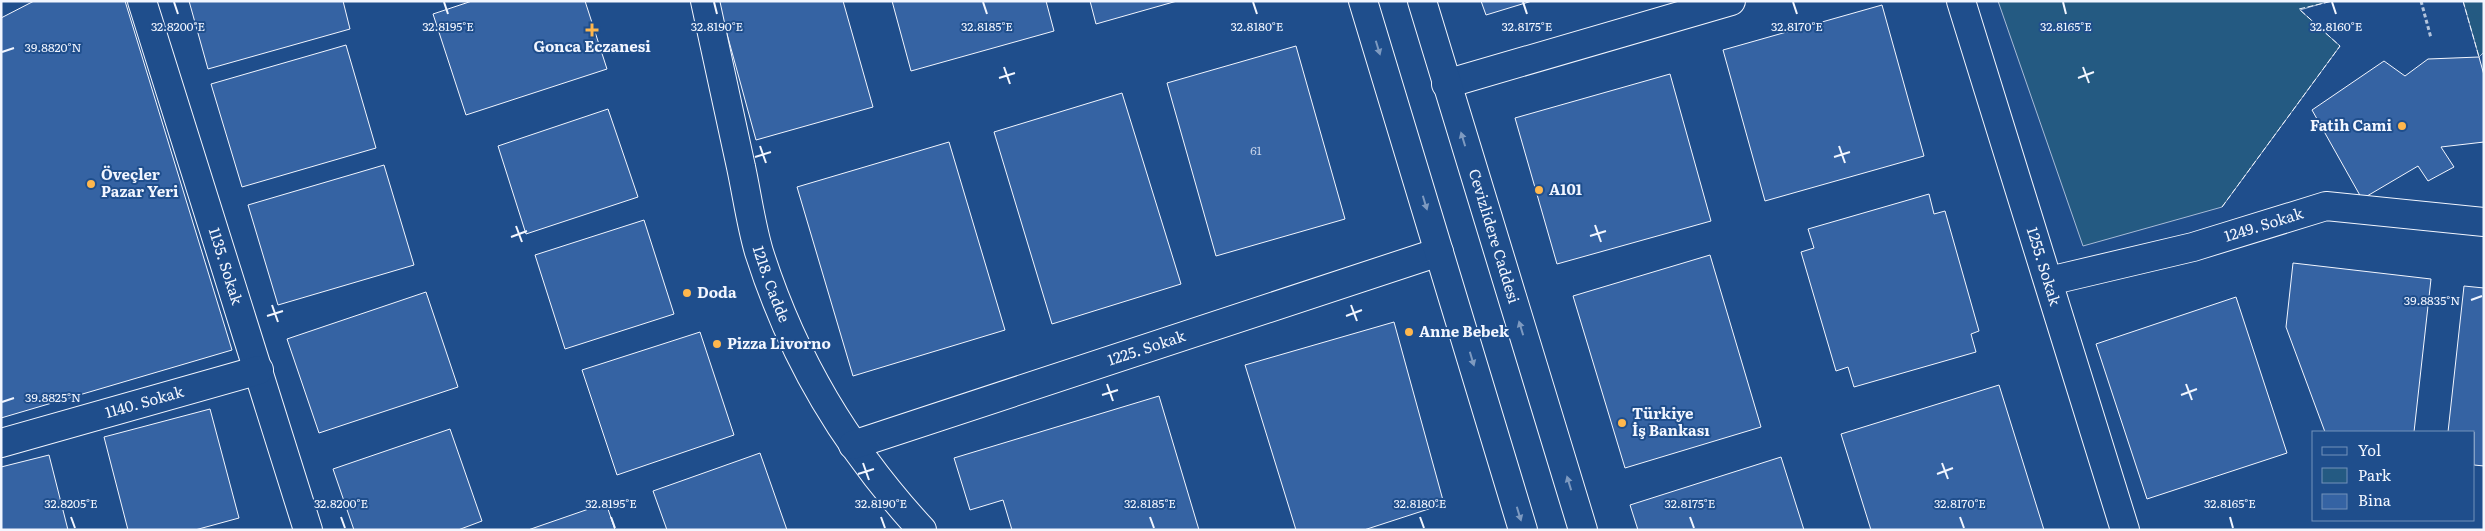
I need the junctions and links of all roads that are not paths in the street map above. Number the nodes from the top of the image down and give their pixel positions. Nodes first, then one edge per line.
1 (142, 1) edge
2 (704, 1) edge
3 (1363, 1) edge
4 (1422, 1) edge
5 (1731, 1) edge
6 (1961, 1) edge
7 (1446, 84) junction
8 (2484, 222) edge
9 (1439, 252) junction
10 (2049, 281) junction
11 (259, 370) junction
12 (1, 442) edge
13 (852, 445) junction
14 (308, 530) edge
15 (922, 530) edge
16 (1523, 530) edge
17 (1583, 530) edge
18 (2125, 530) edge

1 - 11 street, 1135. Sokak
2 - 13 street, 1218. Cadde
3 -> 9 street
4 - 7 street, Cevizlidere Caddesi
5 - 7 street
6 - 10 street, 1255. Sokak
17 -> 7 street, Cevizlidere Caddesi
8 - 10 street, 1249. Sokak
9 - 13 street, 1225. Sokak
9 -> 16 street
10 - 18 street, 1255. Sokak
11 - 12 street, 1140. Sokak
11 - 14 street, 1135. Sokak
13 - 15 street, 1218. Cadde

